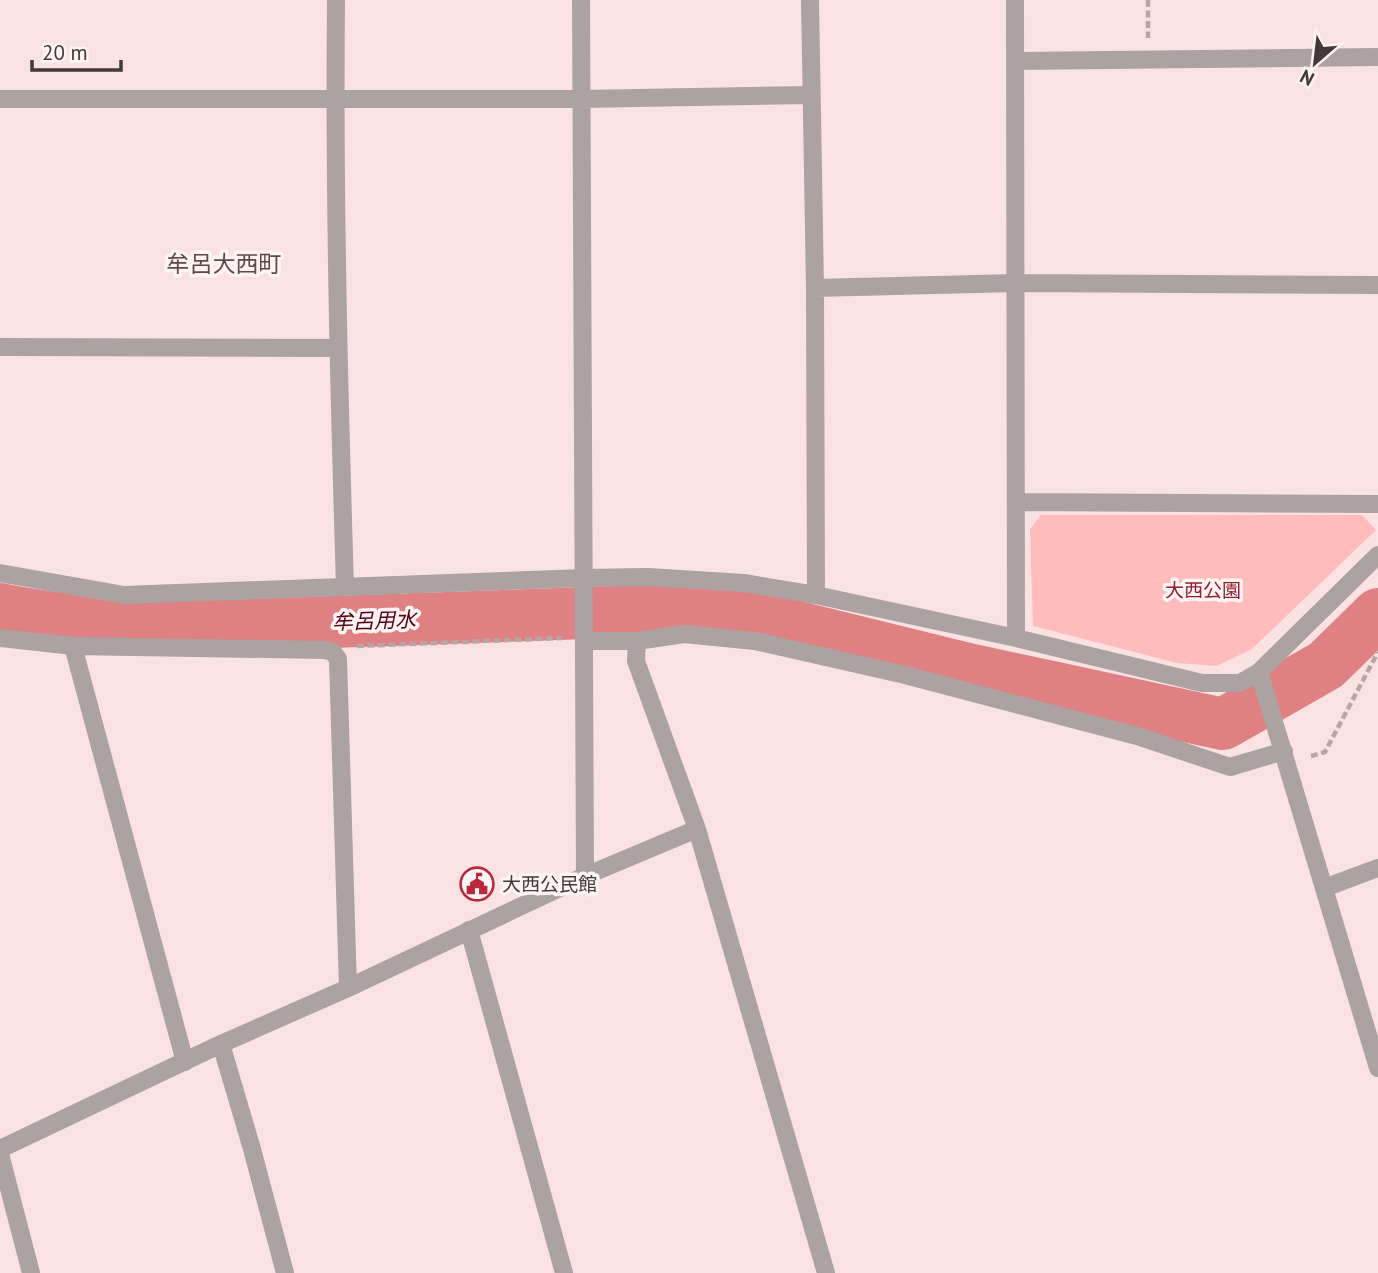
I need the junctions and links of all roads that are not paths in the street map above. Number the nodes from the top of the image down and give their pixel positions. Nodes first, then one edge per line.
1 (336, 0) edge
2 (581, 0) edge
3 (810, 0) edge
4 (1015, 0) edge
5 (1378, 57) edge
6 (1015, 61) junction
7 (811, 94) junction
8 (335, 97) junction
9 (0, 99) edge
10 (581, 99) junction
11 (1015, 283) junction
12 (1378, 285) edge
13 (815, 288) junction
14 (0, 347) edge
15 (338, 348) junction
16 (1017, 502) junction
17 (1378, 505) edge
18 (1378, 555) edge
19 (0, 573) edge
20 (584, 586) junction
21 (345, 587) junction
22 (816, 594) junction
23 (584, 636) junction
24 (0, 638) edge
25 (1016, 638) junction
26 (637, 641) junction
27 (73, 646) junction
28 (1259, 672) junction
29 (1284, 751) junction
30 (696, 829) junction
31 (1378, 868) edge
32 (585, 876) junction
33 (1324, 888) junction
34 (469, 930) junction
35 (348, 988) junction
36 (221, 1044) junction
37 (185, 1062) junction
38 (1378, 1069) edge
39 (0, 1151) edge
40 (31, 1273) edge
41 (285, 1273) edge
42 (564, 1273) edge
43 (826, 1273) edge

1 - 8 street
2 - 10 street
3 - 7 street
4 - 6 street
5 - 6 street
6 - 11 street
7 - 10 street
7 - 13 street
8 - 9 street
8 - 10 street
8 - 15 street
10 - 20 street
11 - 12 street
11 - 13 street
11 - 16 street
13 - 22 street
14 - 15 street
15 - 21 street
16 - 17 street
16 - 25 street
18 - 28 street
19 - 21 street
20 - 21 street
20 - 22 street
20 - 23 street
22 - 25 street
23 - 26 street
23 - 32 street
24 - 27 street
25 - 28 street
26 - 29 street
26 - 30 street
27 - 35 street
27 - 37 street
28 - 29 street
29 - 33 street
30 - 32 street
30 - 43 street
31 - 33 street
32 - 34 street
33 - 38 street
34 - 35 street
34 - 42 street
35 - 36 street
36 - 37 street
36 - 41 street
37 - 39 street
39 - 40 street

